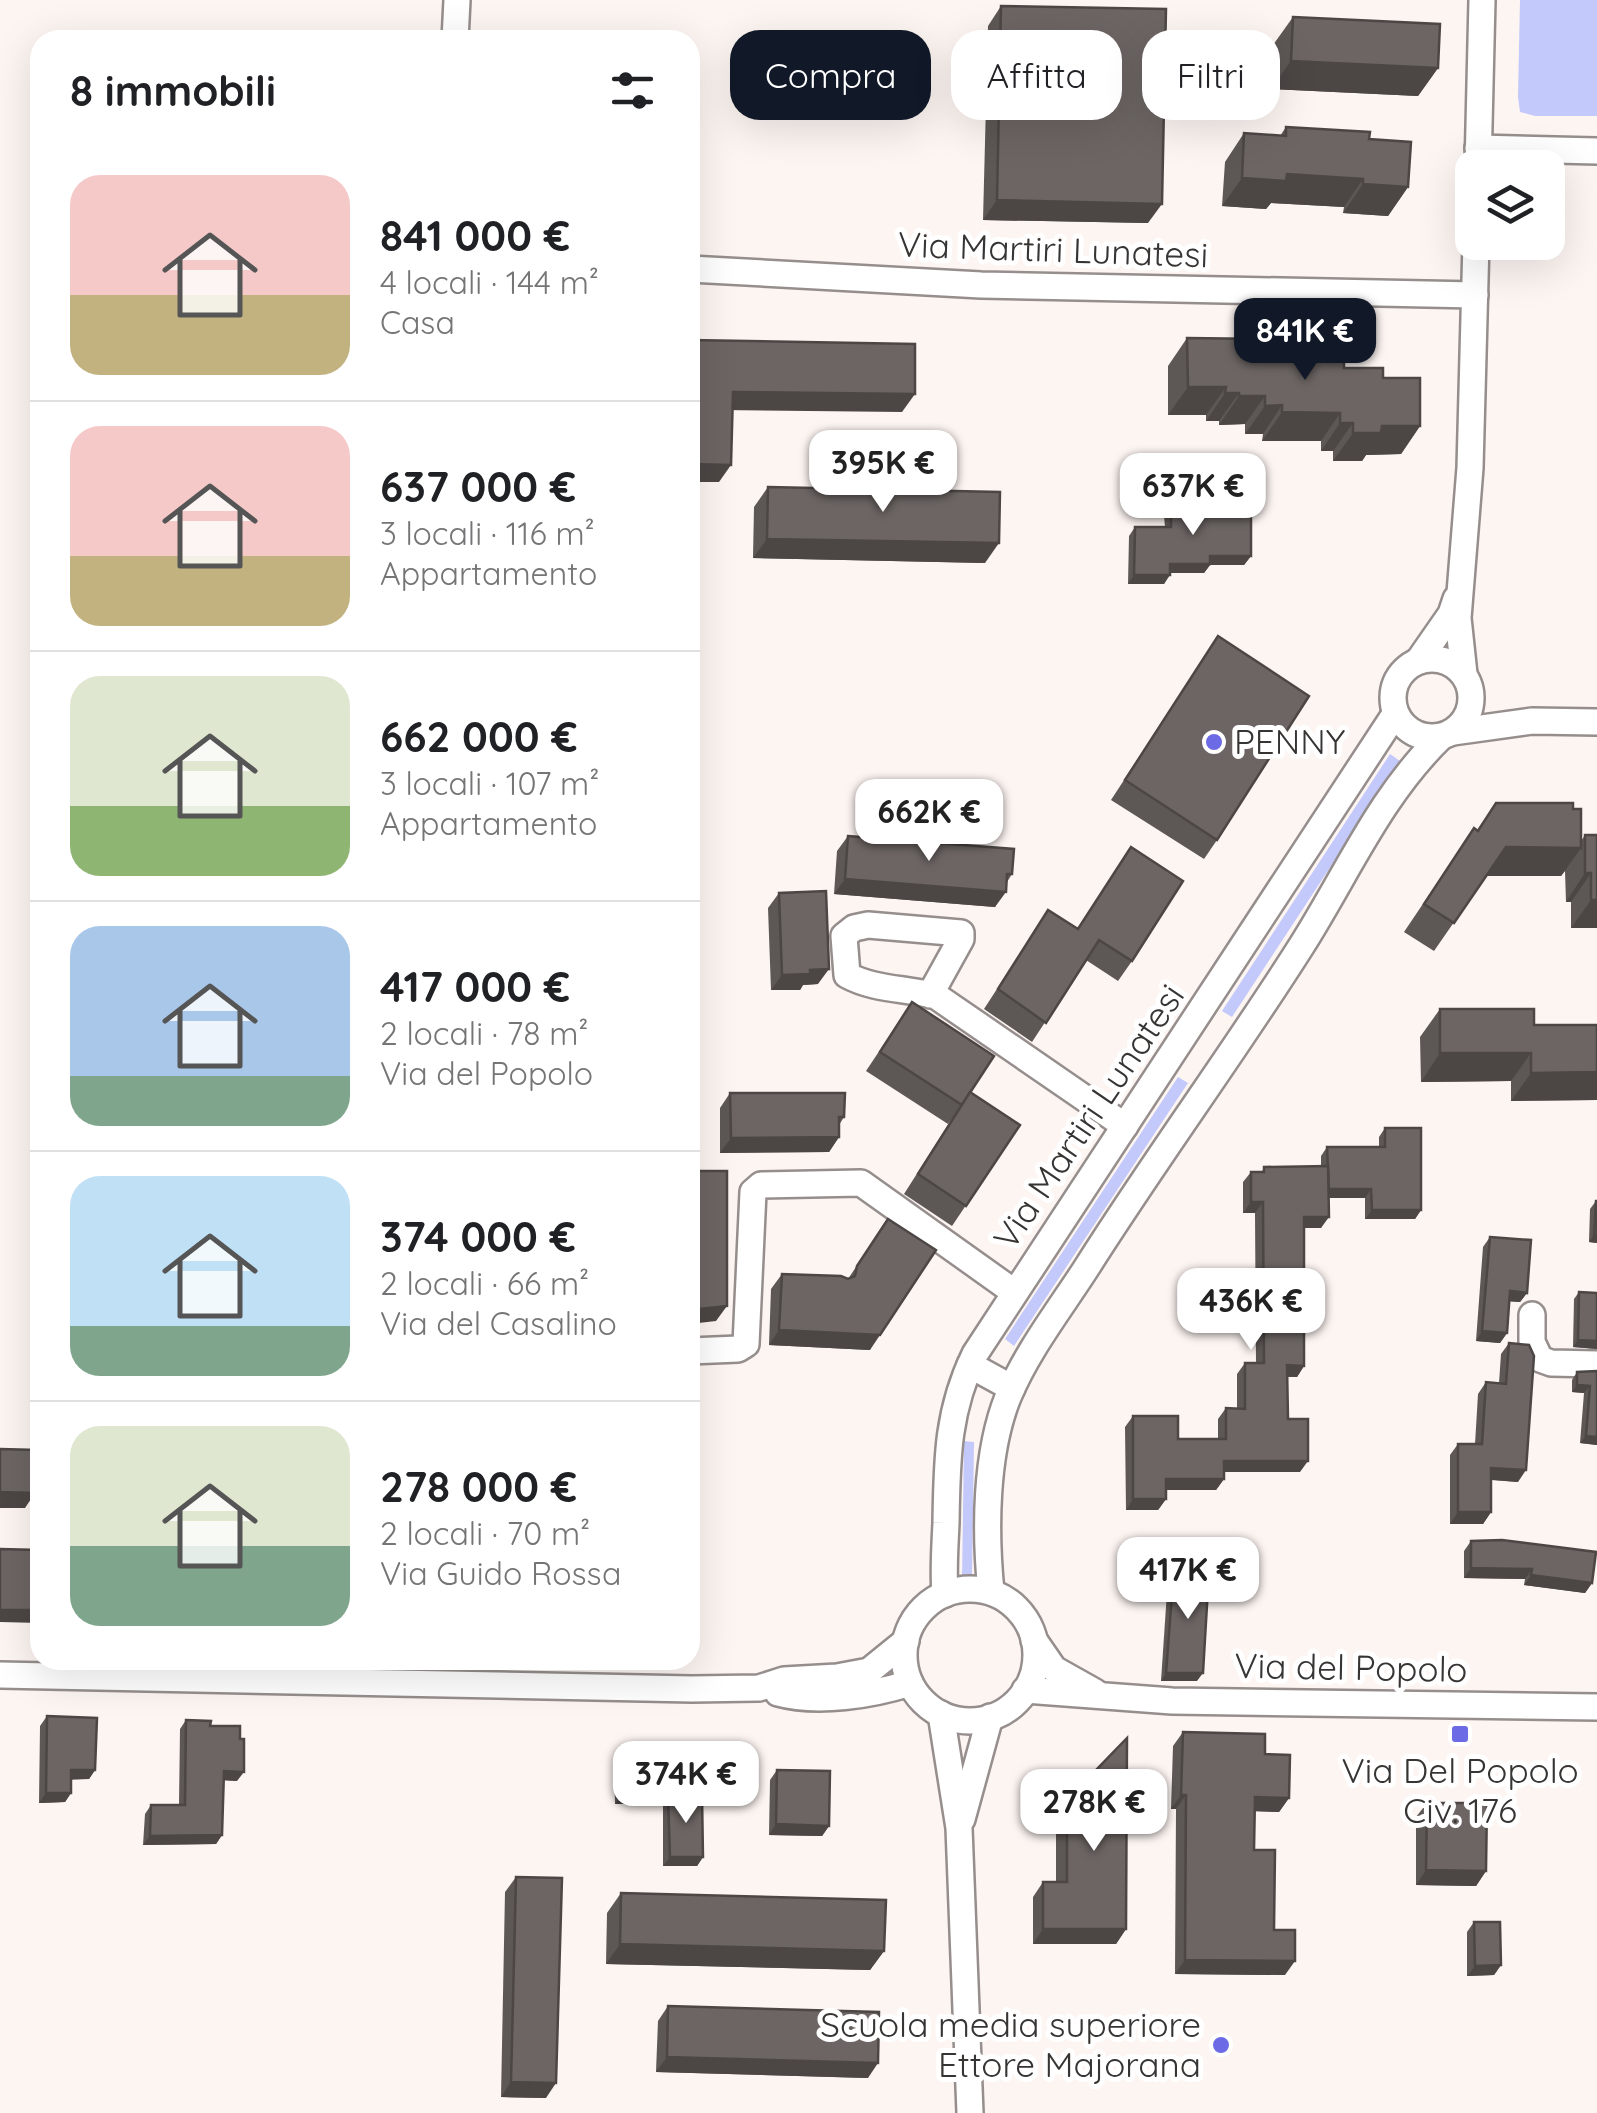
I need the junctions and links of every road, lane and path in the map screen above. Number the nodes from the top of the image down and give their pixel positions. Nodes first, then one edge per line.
1 (458, 0) edge
2 (1482, 0) edge
3 (456, 30) edge
4 (1478, 150) edge
5 (1597, 152) edge
6 (1565, 154) edge
7 (1476, 260) edge
8 (700, 271) edge
9 (1475, 296) junction
10 (1460, 584) junction
11 (1419, 660) junction
12 (1466, 680) junction
13 (1395, 714) junction
14 (1532, 721) junction
15 (1597, 722) edge
16 (1447, 734) junction
17 (930, 995) junction
18 (1125, 1126) junction
19 (1014, 1292) junction
20 (1532, 1315) dead end
21 (700, 1351) edge
22 (970, 1364) junction
23 (1597, 1364) edge
24 (1012, 1388) junction
25 (991, 1592) junction
26 (945, 1594) junction
27 (1034, 1640) junction
28 (906, 1641) junction
29 (113, 1670) edge
30 (164, 1670) edge
31 (0, 1675) edge
32 (910, 1683) junction
33 (759, 1688) junction
34 (1025, 1690) junction
35 (1104, 1697) junction
36 (1597, 1706) edge
37 (942, 1714) junction
38 (990, 1717) junction
39 (960, 1828) junction
40 (970, 2113) edge

1 - 3 street
2 - 4 street
5 - 6 street
7 - 9 street, Via Martiri Lunatesi
8 - 9 street, Via Martiri Lunatesi
9 - 10 street, Via Martiri Lunatesi
10 - 11 street, Via Martiri Lunatesi
10 - 12 street, Via Martiri Lunatesi
11 - 12 street
11 - 13 street, Via Martiri Lunatesi
12 - 14 street
12 - 16 street, Via Martiri Lunatesi
13 - 16 street
13 - 18 street, Via Martiri Lunatesi
14 - 15 street
14 - 16 street
16 - 24 street, Via Martiri Lunatesi
17 - 17 street
17 - 18 street
18 - 19 street, Via Martiri Lunatesi
19 - 21 street
19 - 22 street, Via Martiri Lunatesi
20 - 23 street
22 - 24 street
22 - 26 street, Via Martiri Lunatesi
24 - 25 street, Via Martiri Lunatesi
25 - 26 street
25 - 27 street
26 - 28 street
27 - 34 street
27 - 35 street, Via del Popolo
28 - 32 street
28 - 33 street
29 - 31 street
30 - 33 street
32 - 33 street
32 - 37 street
34 - 35 street, Via del Popolo
34 - 38 street
35 - 36 street, Via del Popolo
37 - 38 street
37 - 39 street
38 - 39 street
39 - 40 street

